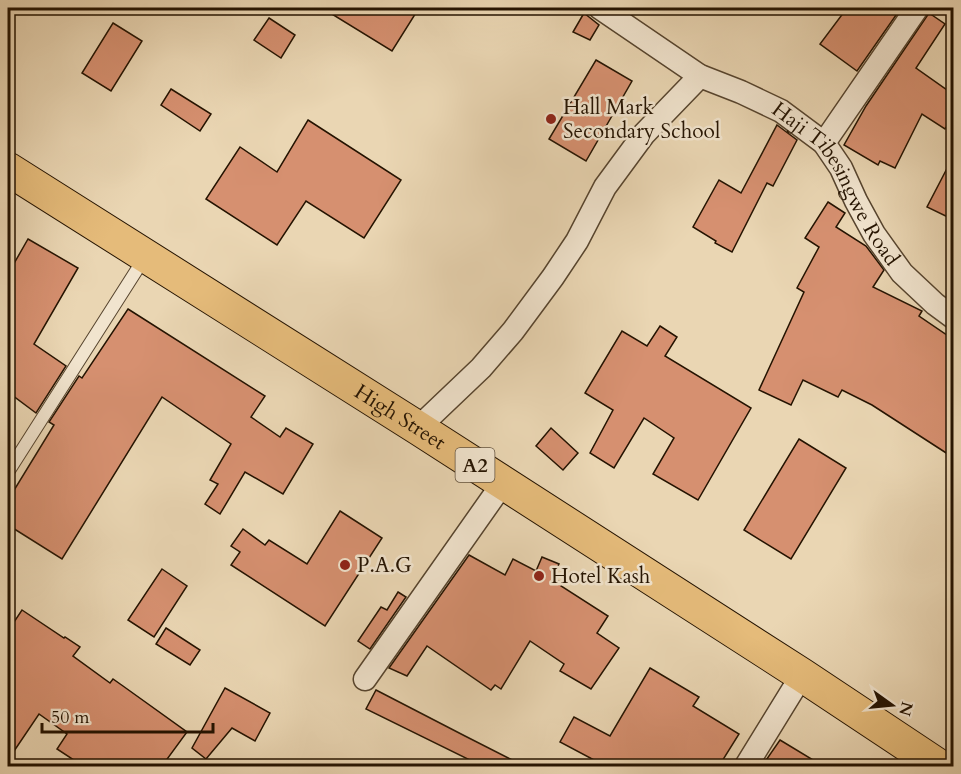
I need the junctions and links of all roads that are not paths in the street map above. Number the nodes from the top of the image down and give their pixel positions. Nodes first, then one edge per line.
1 (600, 8) edge
2 (917, 8) edge
3 (700, 76) junction
4 (824, 143) junction
5 (8, 169) edge
6 (145, 256) junction
7 (954, 318) edge
8 (418, 428) junction
9 (8, 472) edge
10 (503, 483) junction
11 (802, 675) junction
12 (365, 680) dead end
13 (746, 766) edge
14 (939, 766) edge

1 - 3 street, Haji Tibesingwe Road
2 - 4 street
3 - 4 street, Haji Tibesingwe Road
3 - 8 street
4 - 7 street, Haji Tibesingwe Road
5 - 6 main road, High Street / A2
6 - 8 main road, High Street / A2
6 - 9 lane
8 - 10 main road, High Street / A2
10 - 11 main road, High Street / A2
10 - 12 street
11 - 13 street
11 - 14 main road, High Street / A2

